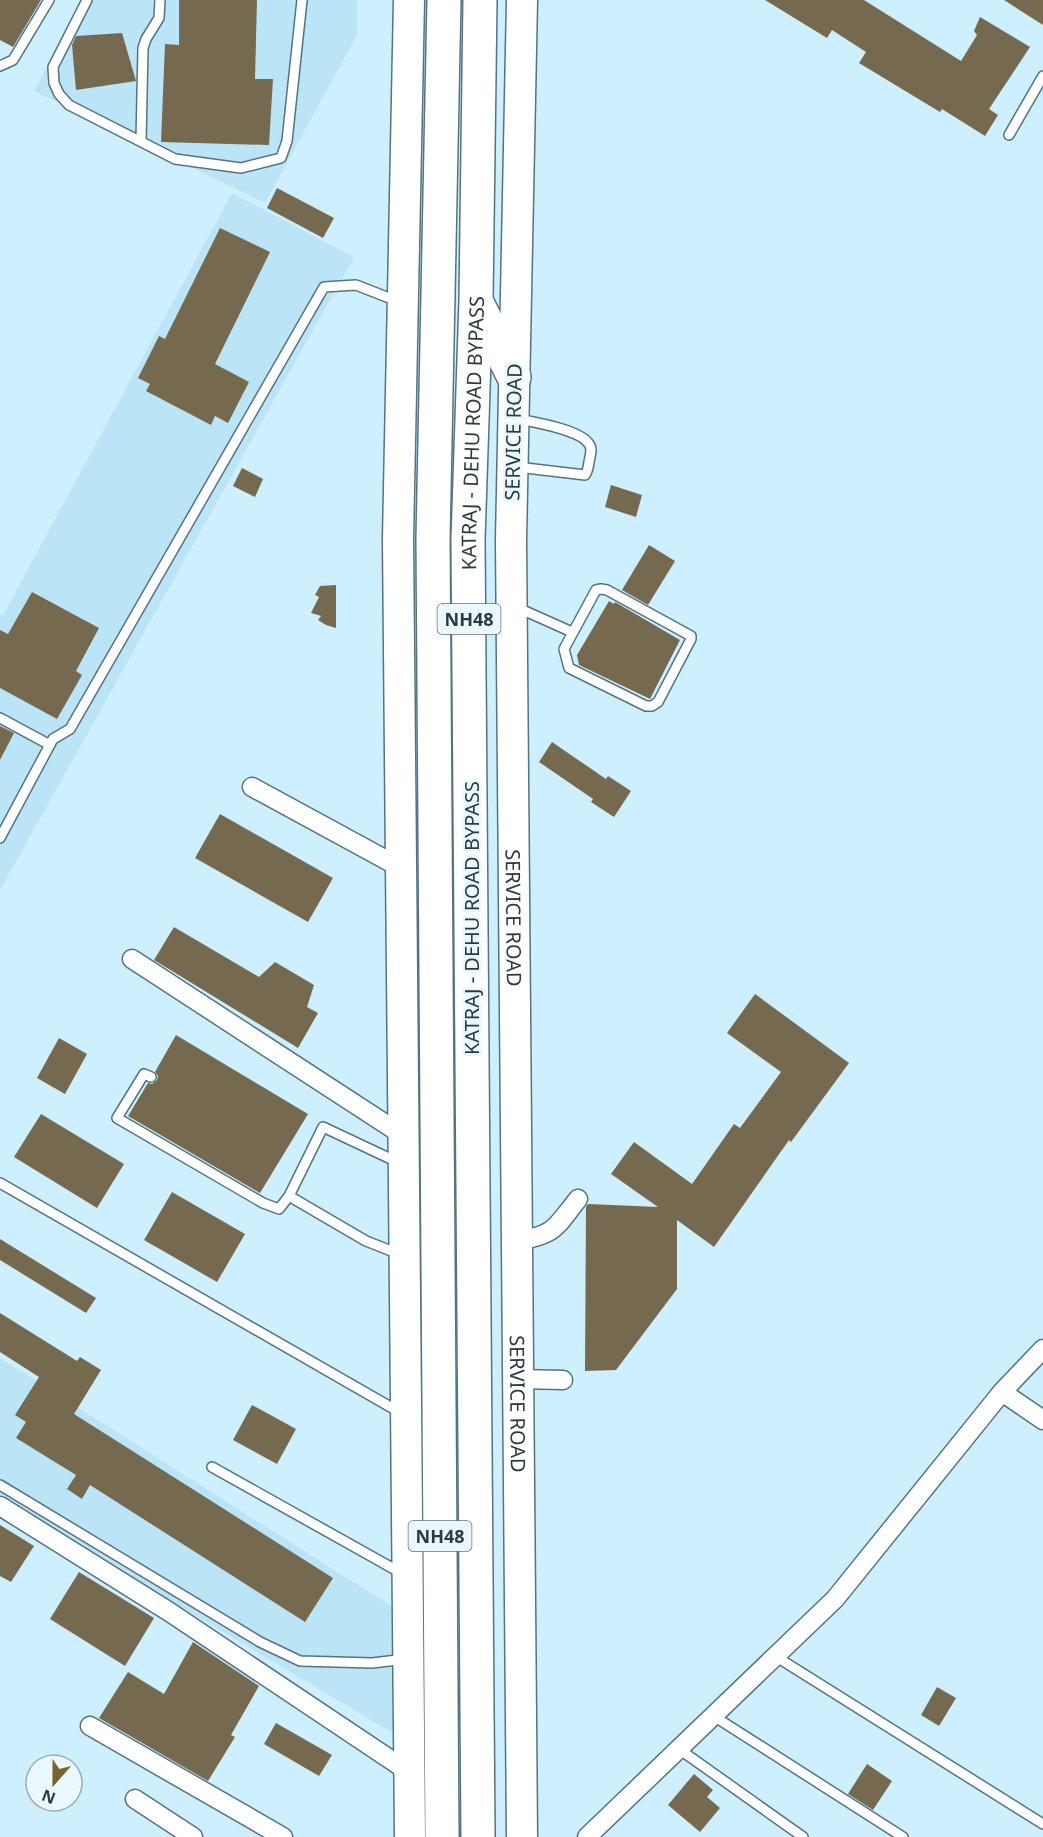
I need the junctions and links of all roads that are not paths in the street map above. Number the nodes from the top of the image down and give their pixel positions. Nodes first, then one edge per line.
1 (49, 0) edge
2 (87, 0) edge
3 (160, 0) edge
4 (302, 0) edge
5 (409, 0) edge
6 (444, 0) edge
7 (480, 0) edge
8 (522, 0) edge
9 (0, 66) edge
10 (1043, 76) edge
11 (1010, 135) dead end
12 (141, 141) junction
13 (476, 300) junction
14 (403, 303) junction
15 (514, 377) junction
16 (513, 418) junction
17 (513, 467) junction
18 (511, 605) junction
19 (572, 632) junction
20 (0, 718) edge
21 (50, 745) junction
22 (252, 787) dead end
23 (0, 838) edge
24 (401, 868) junction
25 (132, 959) dead end
26 (151, 1077) dead end
27 (404, 1146) junction
28 (0, 1183) edge
29 (289, 1196) junction
30 (579, 1199) dead end
31 (517, 1241) junction
32 (404, 1256) junction
33 (1042, 1352) edge
34 (518, 1379) junction
35 (563, 1380) dead end
36 (1002, 1392) junction
37 (406, 1416) junction
38 (1043, 1420) edge
39 (212, 1467) dead end
40 (0, 1485) edge
41 (0, 1506) edge
42 (407, 1576) junction
43 (774, 1656) junction
44 (408, 1659) junction
45 (712, 1715) junction
46 (90, 1726) dead end
47 (679, 1749) junction
48 (409, 1772) junction
49 (135, 1800) dead end
50 (1043, 1824) edge
51 (193, 1837) edge
52 (283, 1837) edge
53 (410, 1837) edge
54 (442, 1837) edge
55 (478, 1837) edge
56 (522, 1837) edge
57 (586, 1837) edge
58 (803, 1837) edge
59 (903, 1837) edge

1 - 9 lane
2 - 12 lane
3 - 12 lane
4 - 12 lane
5 - 14 main road
6 - 54 highway, KATRAJ - DEHU ROAD BYPASS / NH48
7 - 13 highway, KATRAJ - DEHU ROAD BYPASS / NH48
8 - 15 main road, SERVICE ROAD
10 - 11 lane
13 - 15 highway
13 - 55 highway, KATRAJ - DEHU ROAD BYPASS / NH48
14 - 21 lane
14 - 24 main road
15 - 16 main road, SERVICE ROAD
16 - 17 main road, SERVICE ROAD
16 - 17 lane
17 - 18 main road, SERVICE ROAD
18 - 19 lane
18 - 31 main road, SERVICE ROAD
19 - 19 lane
20 - 21 lane
21 - 23 lane
22 - 24 street
24 - 27 main road
25 - 27 street
26 - 29 lane
27 - 29 lane
27 - 32 main road
28 - 37 lane
29 - 32 lane
30 - 31 street
31 - 34 main road, SERVICE ROAD
32 - 37 main road
33 - 36 street
34 - 35 street
34 - 56 main road, SERVICE ROAD
36 - 38 street
36 - 43 street
37 - 42 main road
39 - 42 lane
40 - 44 lane
41 - 48 street
42 - 44 main road
43 - 45 street
43 - 50 lane
44 - 48 main road
45 - 47 street
45 - 59 lane
46 - 52 street
47 - 57 street
47 - 58 lane
48 - 53 main road
49 - 51 street

